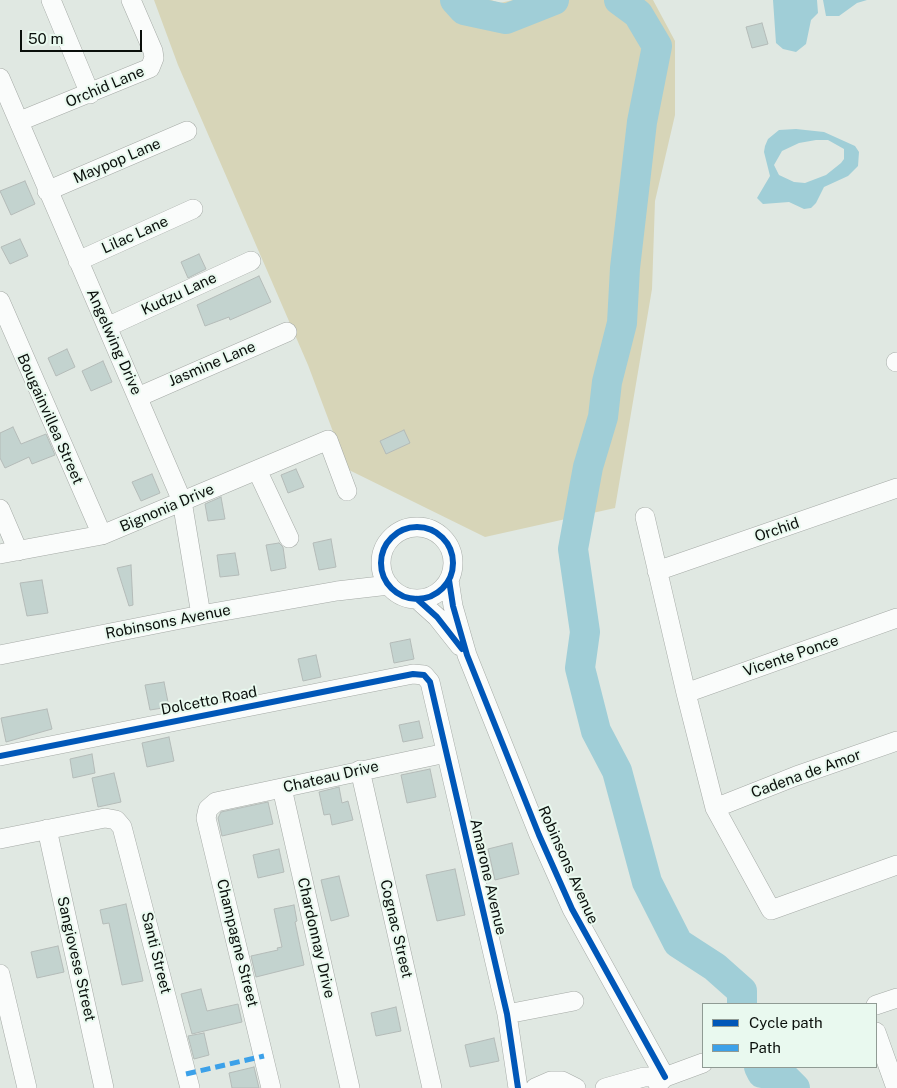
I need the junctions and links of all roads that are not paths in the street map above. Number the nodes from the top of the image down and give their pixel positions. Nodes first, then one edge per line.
1 (51, 0) edge
2 (131, 0) edge
3 (0, 78) edge
4 (90, 94) junction
5 (20, 121) junction
6 (188, 131) dead end
7 (48, 191) junction
8 (193, 209) dead end
9 (78, 261) junction
10 (251, 261) dead end
11 (0, 302) edge
12 (107, 326) junction
13 (287, 332) dead end
14 (138, 397) junction
15 (257, 470) junction
16 (897, 488) edge
17 (347, 491) dead end
18 (182, 501) junction
19 (0, 509) edge
20 (645, 517) dead end
21 (102, 536) junction
22 (289, 538) dead end
23 (9, 553) edge
24 (381, 564) junction
25 (657, 571) junction
26 (449, 580) junction
27 (389, 585) junction
28 (337, 591) junction
29 (417, 599) junction
30 (201, 615) junction
31 (897, 618) edge
32 (0, 654) edge
33 (467, 655) junction
34 (424, 674) joint
35 (686, 693) junction
36 (897, 741) edge
37 (446, 753) junction
38 (0, 756) edge
39 (360, 770) junction
40 (282, 788) junction
41 (216, 802) joint
42 (715, 808) junction
43 (47, 829) junction
44 (0, 839) edge
45 (897, 865) edge
46 (0, 974) edge
47 (897, 998) edge
48 (574, 1000) dead end
49 (877, 1005) edge
50 (507, 1014) junction
51 (877, 1035) edge
52 (514, 1051) junction
53 (702, 1063) edge
54 (666, 1079) edge
55 (538, 1086) edge
56 (27, 1088) edge
57 (104, 1088) edge
58 (190, 1088) edge
59 (271, 1088) edge
60 (350, 1088) edge
61 (432, 1088) edge
62 (518, 1088) edge
63 (576, 1088) edge
64 (605, 1088) edge
65 (896, 1088) edge

1 - 4 street
2 - 4 street, Orchid Lane
3 - 5 street, Angelwing Drive
4 - 5 street, Orchid Lane
5 - 7 street, Angelwing Drive
6 - 7 street, Maypop Lane
7 - 9 street, Angelwing Drive
8 - 9 street, Lilac Lane
9 - 12 street, Angelwing Drive
10 - 12 street, Kudzu Lane
11 - 21 street, Bougainvillea Street
12 - 14 street, Angelwing Drive
13 - 14 street, Jasmine Lane
14 - 18 street, Angelwing Drive
15 - 17 street, Bignonia Drive
15 - 18 street, Bignonia Drive
15 - 22 street
16 - 25 street, Orchid
18 - 21 street, Bignonia Drive
18 - 30 street, Angelwing Drive
19 - 23 street
20 - 25 street
21 - 23 street, Bignonia Drive
24 - 26 street
24 - 27 street
24 - 28 street, Robinsons Avenue
25 - 35 street
26 - 29 street
26 - 33 street, Robinsons Avenue
27 - 28 street, Robinsons Avenue
27 - 29 street
28 - 30 street, Robinsons Avenue
29 - 33 street, Robinsons Avenue
30 - 32 street, Robinsons Avenue
31 - 35 street, Vicente Ponce
33 - 54 street, Robinsons Avenue
34 - 37 street, Amarone Avenue
34 - 38 street, Dolcetto Road
35 - 42 street
36 - 42 street, Cadena de Amor
37 - 39 street, Chateau Drive
37 - 50 street, Amarone Avenue
39 - 40 street, Chateau Drive
39 - 61 street, Cognac Street
40 - 41 street, Chateau Drive
40 - 60 street, Chardonnay Drive
41 - 59 street, Champagne Street
42 - 45 street
43 - 44 street
43 - 57 street, Sangiovese Street
43 - 58 street, Santi Street
46 - 56 street
47 - 49 street
48 - 50 street
50 - 52 street, Amarone Avenue
51 - 65 street
52 - 55 street, Amarone Avenue
52 - 62 street, Amarone Avenue
53 - 54 street
54 - 64 street
55 - 63 street

